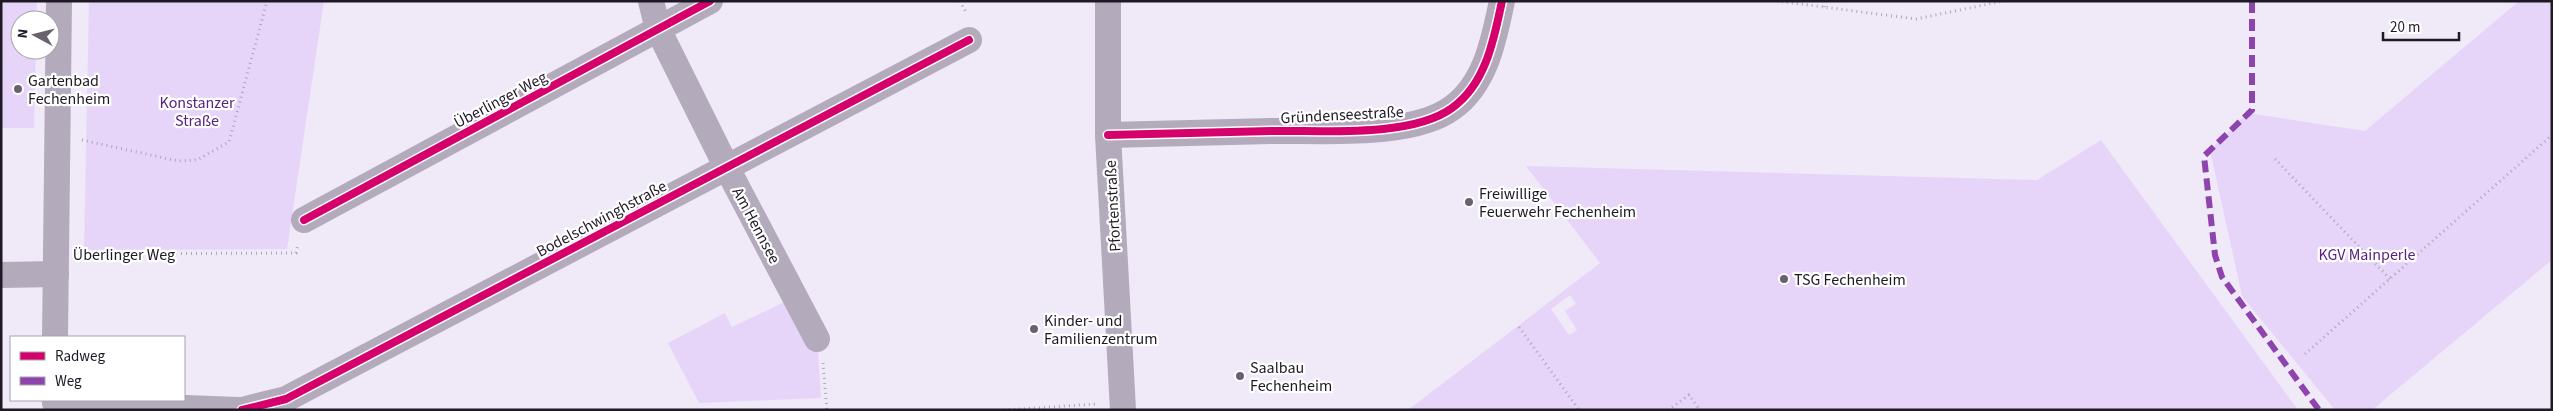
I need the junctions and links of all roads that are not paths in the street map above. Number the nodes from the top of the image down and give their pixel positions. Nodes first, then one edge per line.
1 (59, 1) edge
2 (651, 1) edge
3 (710, 1) edge
4 (1108, 1) edge
5 (1502, 1) edge
6 (658, 29) junction
7 (968, 40) dead end
8 (1108, 135) junction
9 (727, 168) junction
10 (304, 220) road end
11 (56, 264) junction
12 (1, 275) edge
13 (55, 336) edge
14 (817, 339) road end
15 (55, 404) edge
16 (1123, 406) edge
17 (238, 410) edge
18 (242, 410) edge

1 - 11 street
2 - 6 street, Am Hennsee
3 - 6 street, Überlinger Weg
4 - 8 street, Pfortenstraße
5 - 8 street, Gründenseestraße
6 - 9 street, Am Hennsee
6 - 10 street, Überlinger Weg
7 - 9 street, Bodelschwinghstraße
8 - 16 street, Pfortenstraße
9 - 14 street, Am Hennsee
9 - 18 street, Bodelschwinghstraße
11 - 12 street
11 - 13 street
15 - 17 street

